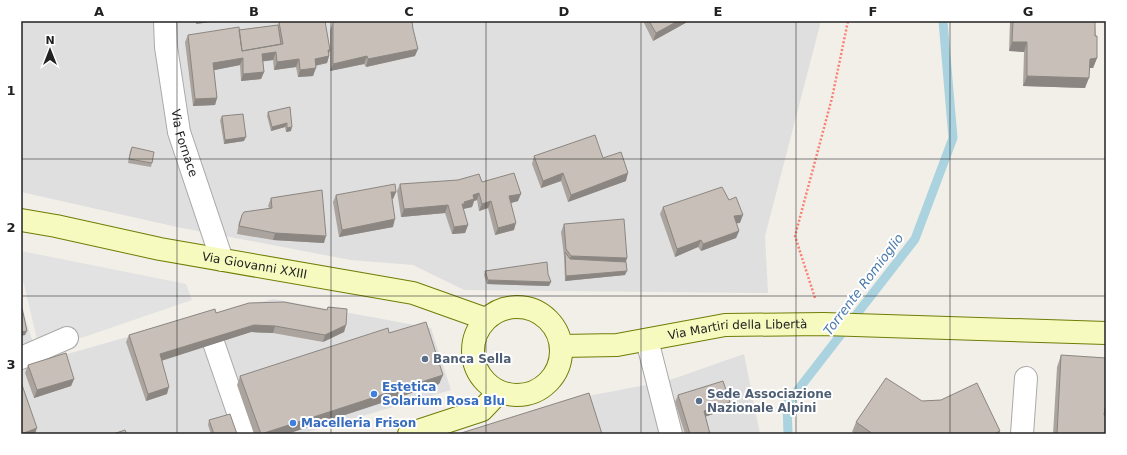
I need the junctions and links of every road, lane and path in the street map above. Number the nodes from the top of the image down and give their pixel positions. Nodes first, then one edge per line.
1 (164, 21) edge
2 (848, 21) edge
3 (21, 220) edge
4 (222, 260) junction
5 (486, 319) junction
6 (824, 324) junction
7 (1106, 333) edge
8 (67, 338) dead end
9 (647, 340) junction
10 (214, 344) edge
11 (562, 346) junction
12 (21, 358) edge
13 (1026, 378) dead end
14 (499, 392) junction
15 (244, 434) edge
16 (409, 434) edge
17 (671, 434) edge
18 (1022, 434) edge

1 - 4 street, Via Fornace
2 - 6 path
3 - 4 main road, Via Giovanni XXIII
4 - 5 main road, Via Giovanni XXIII
5 - 11 main road
5 - 14 main road
6 - 7 main road, Via Martiri della Libertà
6 - 9 main road, Via Martiri della Libertà
8 - 12 street
9 - 11 main road, Via Martiri della Libertà
9 - 17 street
10 - 15 street
11 - 14 main road
13 - 18 street
14 - 16 main road

